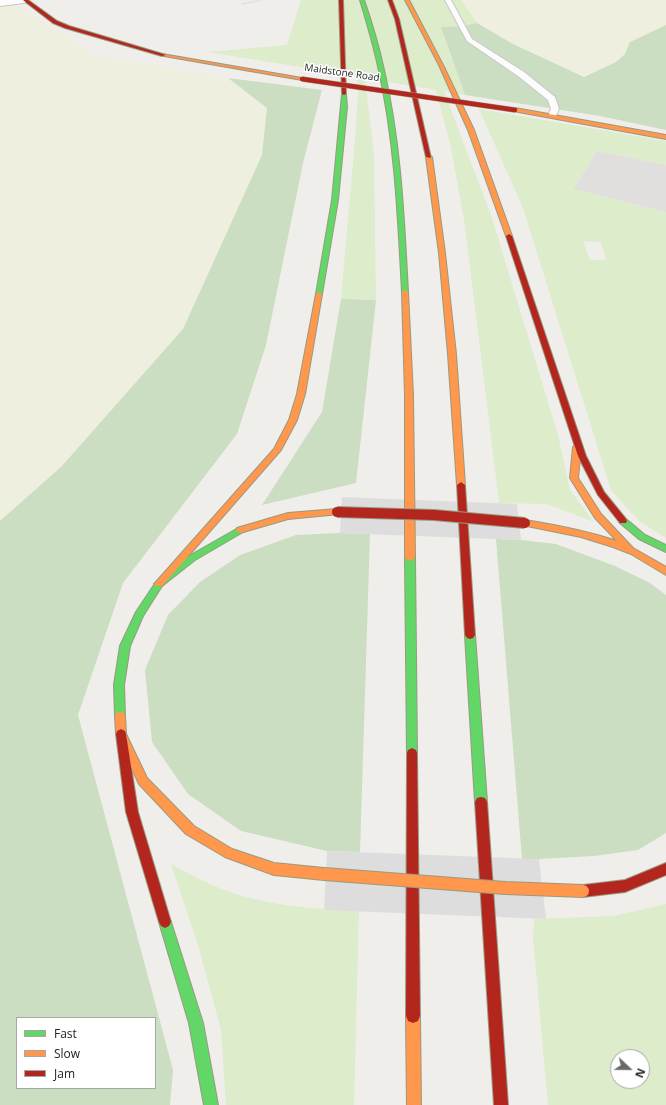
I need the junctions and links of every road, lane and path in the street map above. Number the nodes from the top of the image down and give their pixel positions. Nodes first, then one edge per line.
1 (24, 0) edge
2 (261, 0) edge
3 (341, 0) edge
4 (362, 0) edge
5 (390, 0) edge
6 (407, 0) edge
7 (448, 0) edge
8 (0, 3) edge
9 (242, 4) dead end
10 (666, 86) edge
11 (594, 88) dead end
12 (552, 116) junction
13 (666, 137) edge
14 (577, 442) junction
15 (629, 548) junction
16 (666, 549) edge
17 (664, 569) edge
18 (159, 584) junction
19 (121, 734) junction
20 (666, 869) edge
21 (211, 1105) edge
22 (414, 1105) edge
23 (501, 1105) edge

1 - 8 street
1 - 12 main road, Maidstone Road, bridge
2 - 9 path
3 - 18 main road
4 - 22 main road
5 - 23 main road
6 - 14 main road
7 - 12 lane
10 - 11 path
12 - 13 main road, Maidstone Road
14 - 15 main road
14 - 16 main road
15 - 17 main road
15 - 18 main road, bridge
18 - 19 main road
19 - 20 main road, bridge
19 - 21 main road

